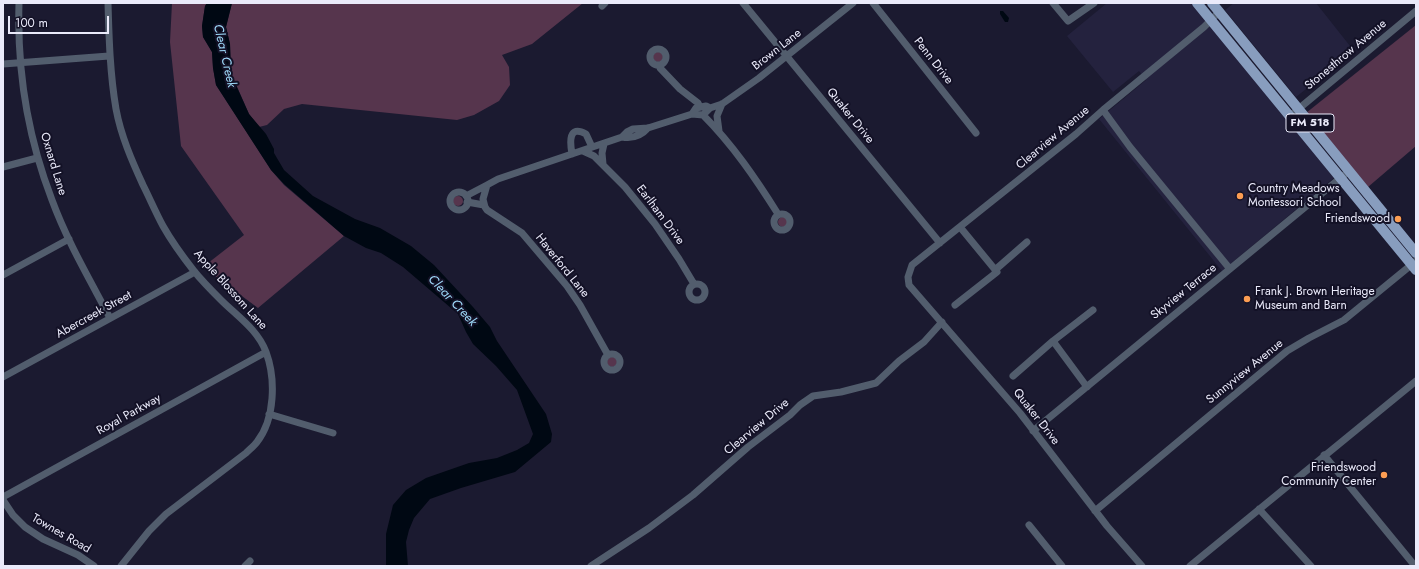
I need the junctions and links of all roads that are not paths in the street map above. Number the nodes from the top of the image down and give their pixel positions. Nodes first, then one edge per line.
1 (19, 3) edge
2 (108, 3) edge
3 (743, 3) edge
4 (853, 3) edge
5 (873, 3) edge
6 (1053, 3) edge
7 (1094, 3) edge
8 (1196, 3) edge
9 (1212, 3) edge
10 (1416, 10) edge
11 (1219, 12) junction
12 (1211, 20) junction
13 (109, 56) junction
14 (787, 57) junction
15 (20, 63) junction
16 (3, 64) edge
17 (659, 65) dead end
18 (1286, 94) junction
19 (1277, 101) junction
20 (722, 104) junction
21 (700, 107) junction
22 (710, 108) junction
23 (1299, 109) junction
24 (1103, 110) junction
25 (692, 114) junction
26 (704, 115) junction
27 (1290, 116) junction
28 (719, 131) junction
29 (976, 132) dead end
30 (604, 144) junction
31 (592, 147) junction
32 (583, 151) junction
33 (572, 154) junction
34 (37, 158) junction
35 (603, 164) junction
36 (3, 168) edge
37 (1349, 171) junction
38 (1340, 178) junction
39 (487, 185) junction
40 (484, 205) junction
41 (778, 214) dead end
42 (960, 227) junction
43 (69, 239) junction
44 (1027, 242) dead end
45 (940, 243) junction
46 (1416, 253) edge
47 (1415, 265) edge
48 (1230, 269) junction
49 (995, 270) junction
50 (195, 272) junction
51 (3, 275) edge
52 (694, 284) dead end
53 (909, 284) joint
54 (955, 305) dead end
55 (1093, 310) dead end
56 (110, 318) junction
57 (942, 322) junction
58 (1053, 341) junction
59 (266, 352) junction
60 (608, 355) dead end
61 (1014, 376) dead end
62 (3, 377) edge
63 (1416, 381) edge
64 (1087, 387) junction
65 (269, 414) junction
66 (1033, 431) junction
67 (333, 433) dead end
68 (1324, 455) junction
69 (3, 499) edge
70 (1259, 508) junction
71 (1095, 511) junction
72 (1029, 525) dead end
73 (1416, 554) edge
74 (1409, 559) junction
75 (1200, 563) edge
76 (94, 566) edge
77 (121, 566) edge
78 (591, 566) edge
79 (1062, 566) edge
80 (1142, 566) edge
81 (1190, 566) edge
82 (1311, 566) edge
83 (1415, 566) edge

1 - 15 street, Oxnard Lane
2 - 13 street, Apple Blossom Lane
3 - 14 street, Quaker Drive
4 - 14 street, Brown Lane
5 - 29 street, Penn Drive
6 - 7 street
8 - 12 main road, FM 518
9 - 11 main road, FM 518
10 - 23 street, Stonesthrow Avenue
11 - 12 street, Clearview Avenue
11 - 18 main road, FM 518
12 - 19 main road, FM 518
12 - 24 street, Clearview Avenue
13 - 15 street
13 - 50 street, Apple Blossom Lane
14 - 20 street, Brown Lane
14 - 45 street, Quaker Drive
15 - 16 street
15 - 34 street, Oxnard Lane
17 - 21 street
18 - 19 main road
18 - 23 main road, FM 518
19 - 27 main road, FM 518
20 - 22 street, Brown Lane
20 - 28 street
21 - 22 street, Brown Lane
21 - 25 street
22 - 26 street
23 - 27 street, Stonesthrow Avenue
23 - 37 main road, FM 518
24 - 42 street, Clearview Avenue
24 - 48 street
25 - 26 street
25 - 30 street
26 - 28 street
27 - 38 main road, FM 518
28 - 41 street
30 - 31 street
30 - 35 street
31 - 32 street
31 - 33 street
32 - 33 street
32 - 35 street, Earlham Drive
33 - 39 street
34 - 36 street
34 - 43 street, Oxnard Lane
35 - 52 street, Earlham Drive
37 - 38 street, Skyview Terrace
37 - 46 main road, FM 518
38 - 47 main road, FM 518
38 - 48 street, Skyview Terrace
39 - 40 street
39 - 40 street
40 - 60 street, Haverford Lane
42 - 45 street, Clearview Avenue
42 - 49 street
43 - 51 street
43 - 56 street, Oxnard Lane
44 - 49 street
45 - 53 street, Clearview Avenue
47 - 71 street, Sunnyview Avenue
48 - 64 street, Skyview Terrace
49 - 54 street
50 - 56 street, Abercreek Street
50 - 59 street, Apple Blossom Lane
53 - 57 street, Quaker Drive
55 - 58 street
56 - 62 street, Abercreek Street
57 - 66 street, Quaker Drive
57 - 78 street, Clearview Drive
58 - 61 street
58 - 64 street
59 - 65 street, Apple Blossom Lane
59 - 69 street, Royal Parkway
63 - 68 street
64 - 66 street, Skyview Terrace
65 - 67 street
65 - 77 street, Apple Blossom Lane
66 - 71 street, Quaker Drive
68 - 70 street
68 - 74 street
69 - 76 street, Townes Road
70 - 75 street
70 - 82 street
71 - 80 street, Quaker Drive
72 - 79 street
73 - 74 street
74 - 83 street
75 - 81 street

